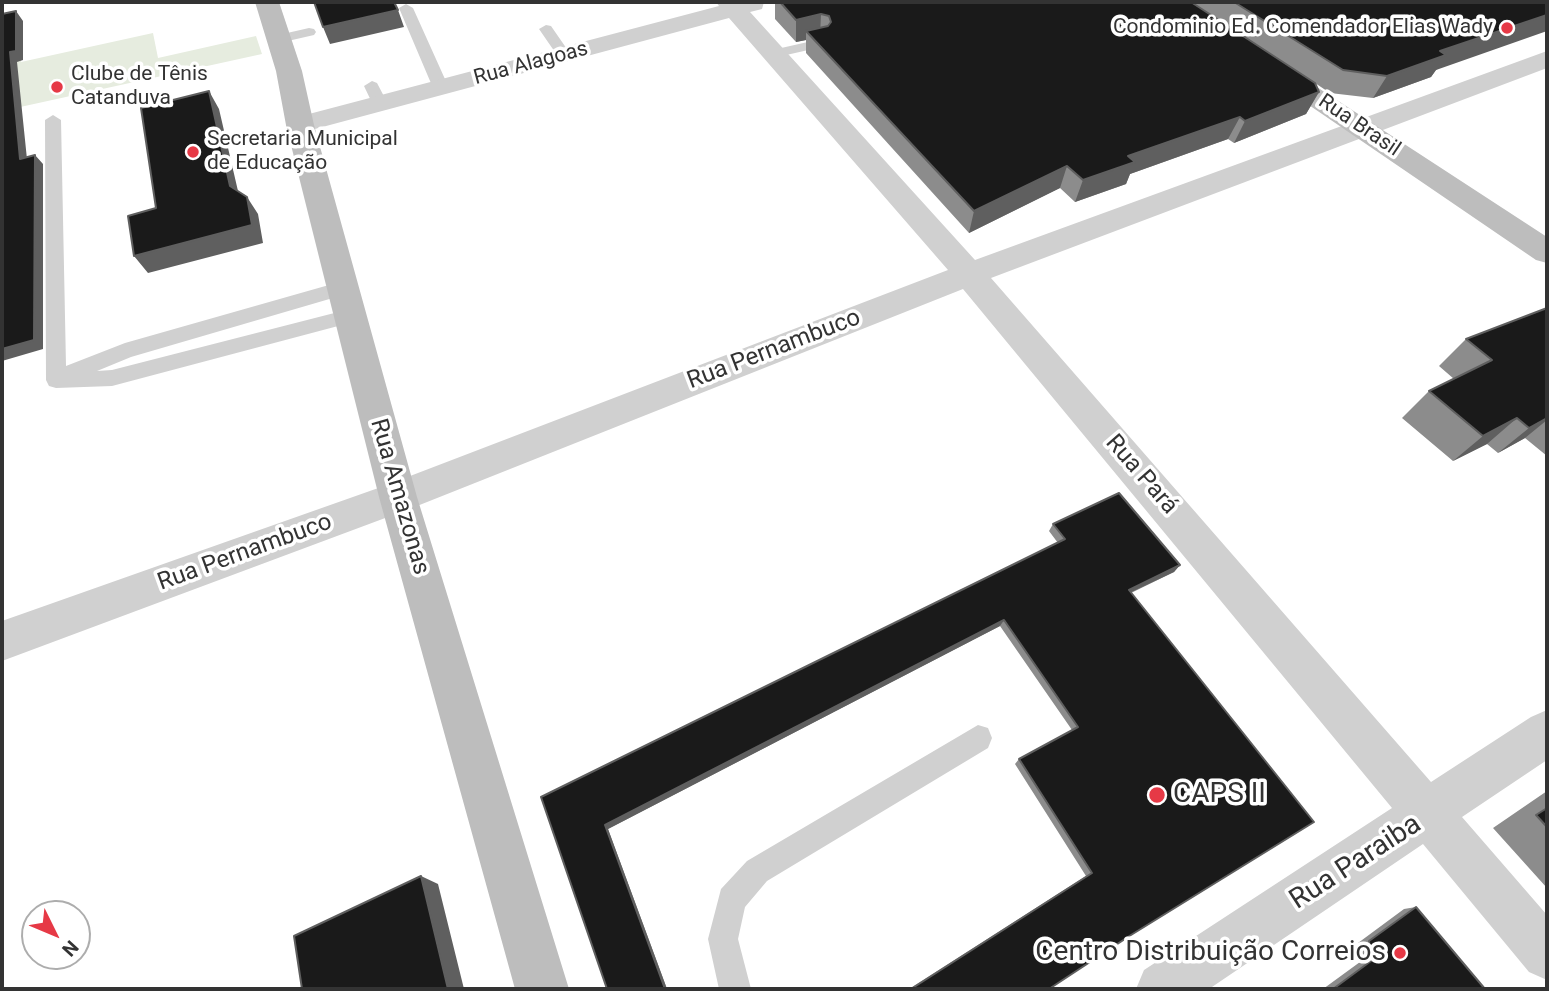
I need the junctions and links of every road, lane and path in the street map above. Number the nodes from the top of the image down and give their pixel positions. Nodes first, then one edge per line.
1 (267, 2) edge
2 (741, 4) edge
3 (406, 8) dead end
4 (546, 29) dead end
5 (821, 43) edge
6 (773, 54) junction
7 (1250, 54) edge
8 (564, 55) junction
9 (1547, 59) edge
10 (441, 88) junction
11 (53, 120) dead end
12 (300, 125) junction
13 (1364, 129) junction
14 (1547, 252) edge
15 (969, 274) junction
16 (347, 302) junction
17 (72, 376) junction
18 (398, 497) junction
19 (2, 641) edge
20 (1547, 733) edge
21 (978, 738) dead end
22 (1430, 814) junction
23 (1547, 954) edge
24 (542, 989) edge
25 (735, 989) edge
26 (1163, 989) edge

1 - 12 street, Rua Amazonas
2 - 6 street, Rua Pará
2 - 8 street, Rua Alagoas
3 - 10 lane
4 - 8 lane
5 - 6 lane
6 - 15 street, Rua Pará
7 - 13 street, Rua Brasil
8 - 10 street, Rua Alagoas
9 - 13 street, Rua Pernambuco
10 - 12 street, Rua Alagoas
11 - 17 lane
12 - 16 street, Rua Amazonas
13 - 14 street, Rua Brasil
13 - 15 street, Rua Pernambuco
15 - 18 street, Rua Pernambuco
15 - 22 street, Rua Pará
16 - 17 lane
16 - 17 lane
16 - 18 street, Rua Amazonas
18 - 19 street, Rua Pernambuco
18 - 24 street, Rua Amazonas
20 - 22 street, Rua Paraiba
21 - 25 lane
22 - 23 street, Rua Pará
22 - 26 street, Rua Paraiba

